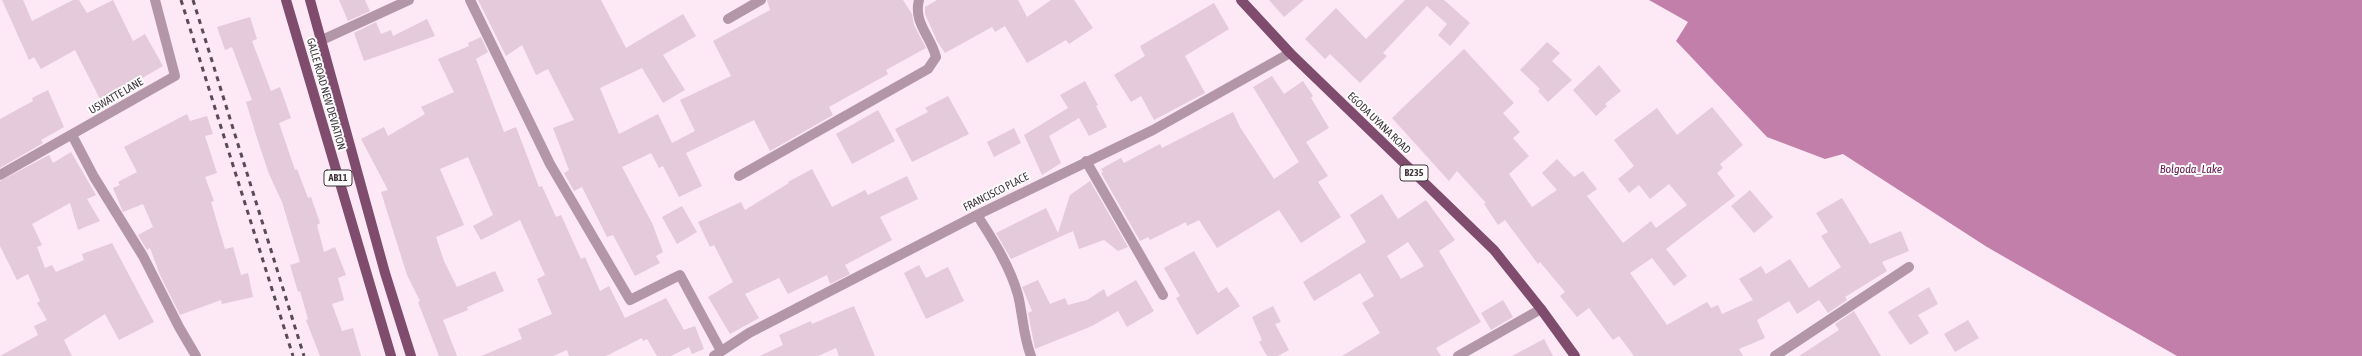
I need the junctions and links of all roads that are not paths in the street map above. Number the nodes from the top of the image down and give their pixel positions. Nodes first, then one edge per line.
1 (155, 0) edge
2 (286, 0) edge
3 (310, 0) edge
4 (409, 0) edge
5 (470, 0) edge
6 (761, 0) edge
7 (919, 0) edge
8 (1241, 0) edge
9 (728, 19) dead end
10 (322, 40) junction
11 (1290, 53) junction
12 (72, 135) junction
13 (1086, 161) junction
14 (0, 175) edge
15 (739, 176) dead end
16 (977, 215) junction
17 (1909, 267) dead end
18 (1163, 295) dead end
19 (1541, 308) junction
20 (717, 353) edge
21 (196, 356) edge
22 (391, 356) edge
23 (411, 356) edge
24 (1031, 356) edge
25 (1458, 356) edge
26 (1575, 356) edge
27 (1775, 356) edge

1 - 12 street, USWATTE LANE
2 - 22 main road, GALLE ROAD NEW DEVIATION / AB11
3 - 10 main road, GALLE ROAD NEW DEVIATION / AB11
4 - 10 street
5 - 20 street
6 - 9 street
7 - 15 street
8 - 11 main road, EGODA UYANA ROAD / B235
10 - 23 main road, GALLE ROAD NEW DEVIATION / AB11
11 - 13 street, FRANCISCO PLACE
11 - 19 main road, EGODA UYANA ROAD / B235
12 - 14 street, USWATTE LANE
12 - 21 street
13 - 16 street, FRANCISCO PLACE
13 - 18 street
16 - 20 street, FRANCISCO PLACE
16 - 24 street
17 - 27 street
19 - 25 street
19 - 26 main road, EGODA UYANA ROAD / B235

